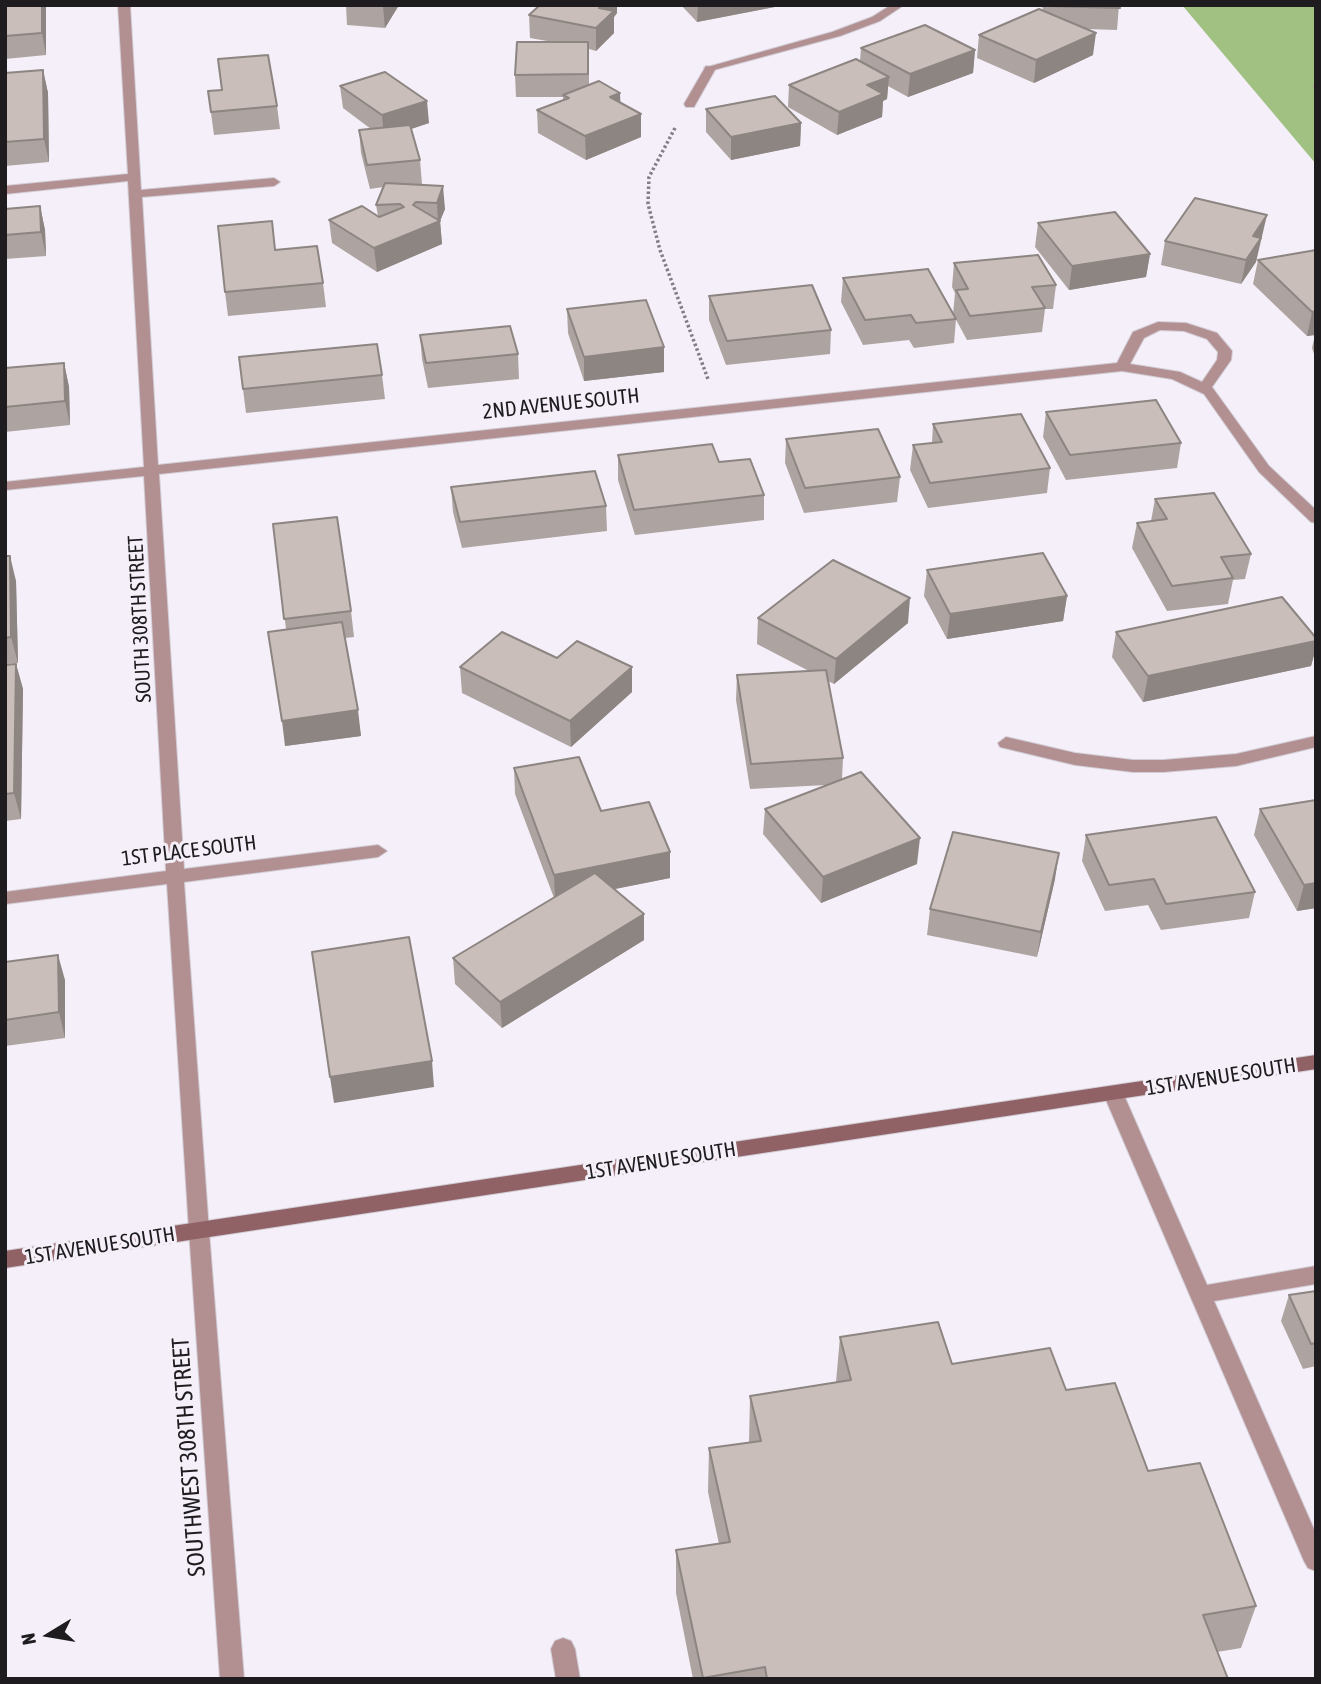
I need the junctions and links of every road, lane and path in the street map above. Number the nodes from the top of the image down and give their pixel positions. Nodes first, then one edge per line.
1 (124, 5) edge
2 (899, 5) edge
3 (690, 104) joint
4 (135, 177) junction
5 (274, 182) dead end
6 (5, 190) edge
7 (136, 194) junction
8 (1122, 367) junction
9 (1205, 388) junction
10 (719, 408) junction
11 (152, 470) junction
12 (5, 486) edge
13 (1316, 519) edge
14 (1316, 741) edge
15 (1006, 743) dead end
16 (378, 851) dead end
17 (175, 875) junction
18 (5, 898) edge
19 (1316, 1062) edge
20 (1113, 1093) junction
21 (199, 1231) junction
22 (5, 1260) edge
23 (1316, 1276) edge
24 (1200, 1295) junction
25 (1316, 1561) edge
26 (563, 1649) dead end
27 (232, 1679) edge
28 (568, 1679) edge

1 - 4 street, SOUTH 308TH STREET
2 - 3 street
3 - 10 path
4 - 6 street
4 - 7 street, SOUTH 308TH STREET
5 - 7 street
7 - 11 street, SOUTH 308TH STREET
8 - 9 street, 2ND AVENUE SOUTH
8 - 9 street
8 - 10 street, 2ND AVENUE SOUTH
9 - 13 street
10 - 11 street, 2ND AVENUE SOUTH
11 - 12 street, 2ND AVENUE SOUTH
11 - 17 street, SOUTH 308TH STREET
14 - 15 street
16 - 17 street, 1ST PLACE SOUTH
17 - 18 street, 1ST PLACE SOUTH
17 - 21 street, SOUTH 308TH STREET
19 - 20 main road, 1ST AVENUE SOUTH
20 - 21 main road, 1ST AVENUE SOUTH
20 - 24 street
21 - 22 main road, 1ST AVENUE SOUTH
21 - 27 street, SOUTHWEST 308TH STREET
23 - 24 street
24 - 25 street
26 - 28 street

